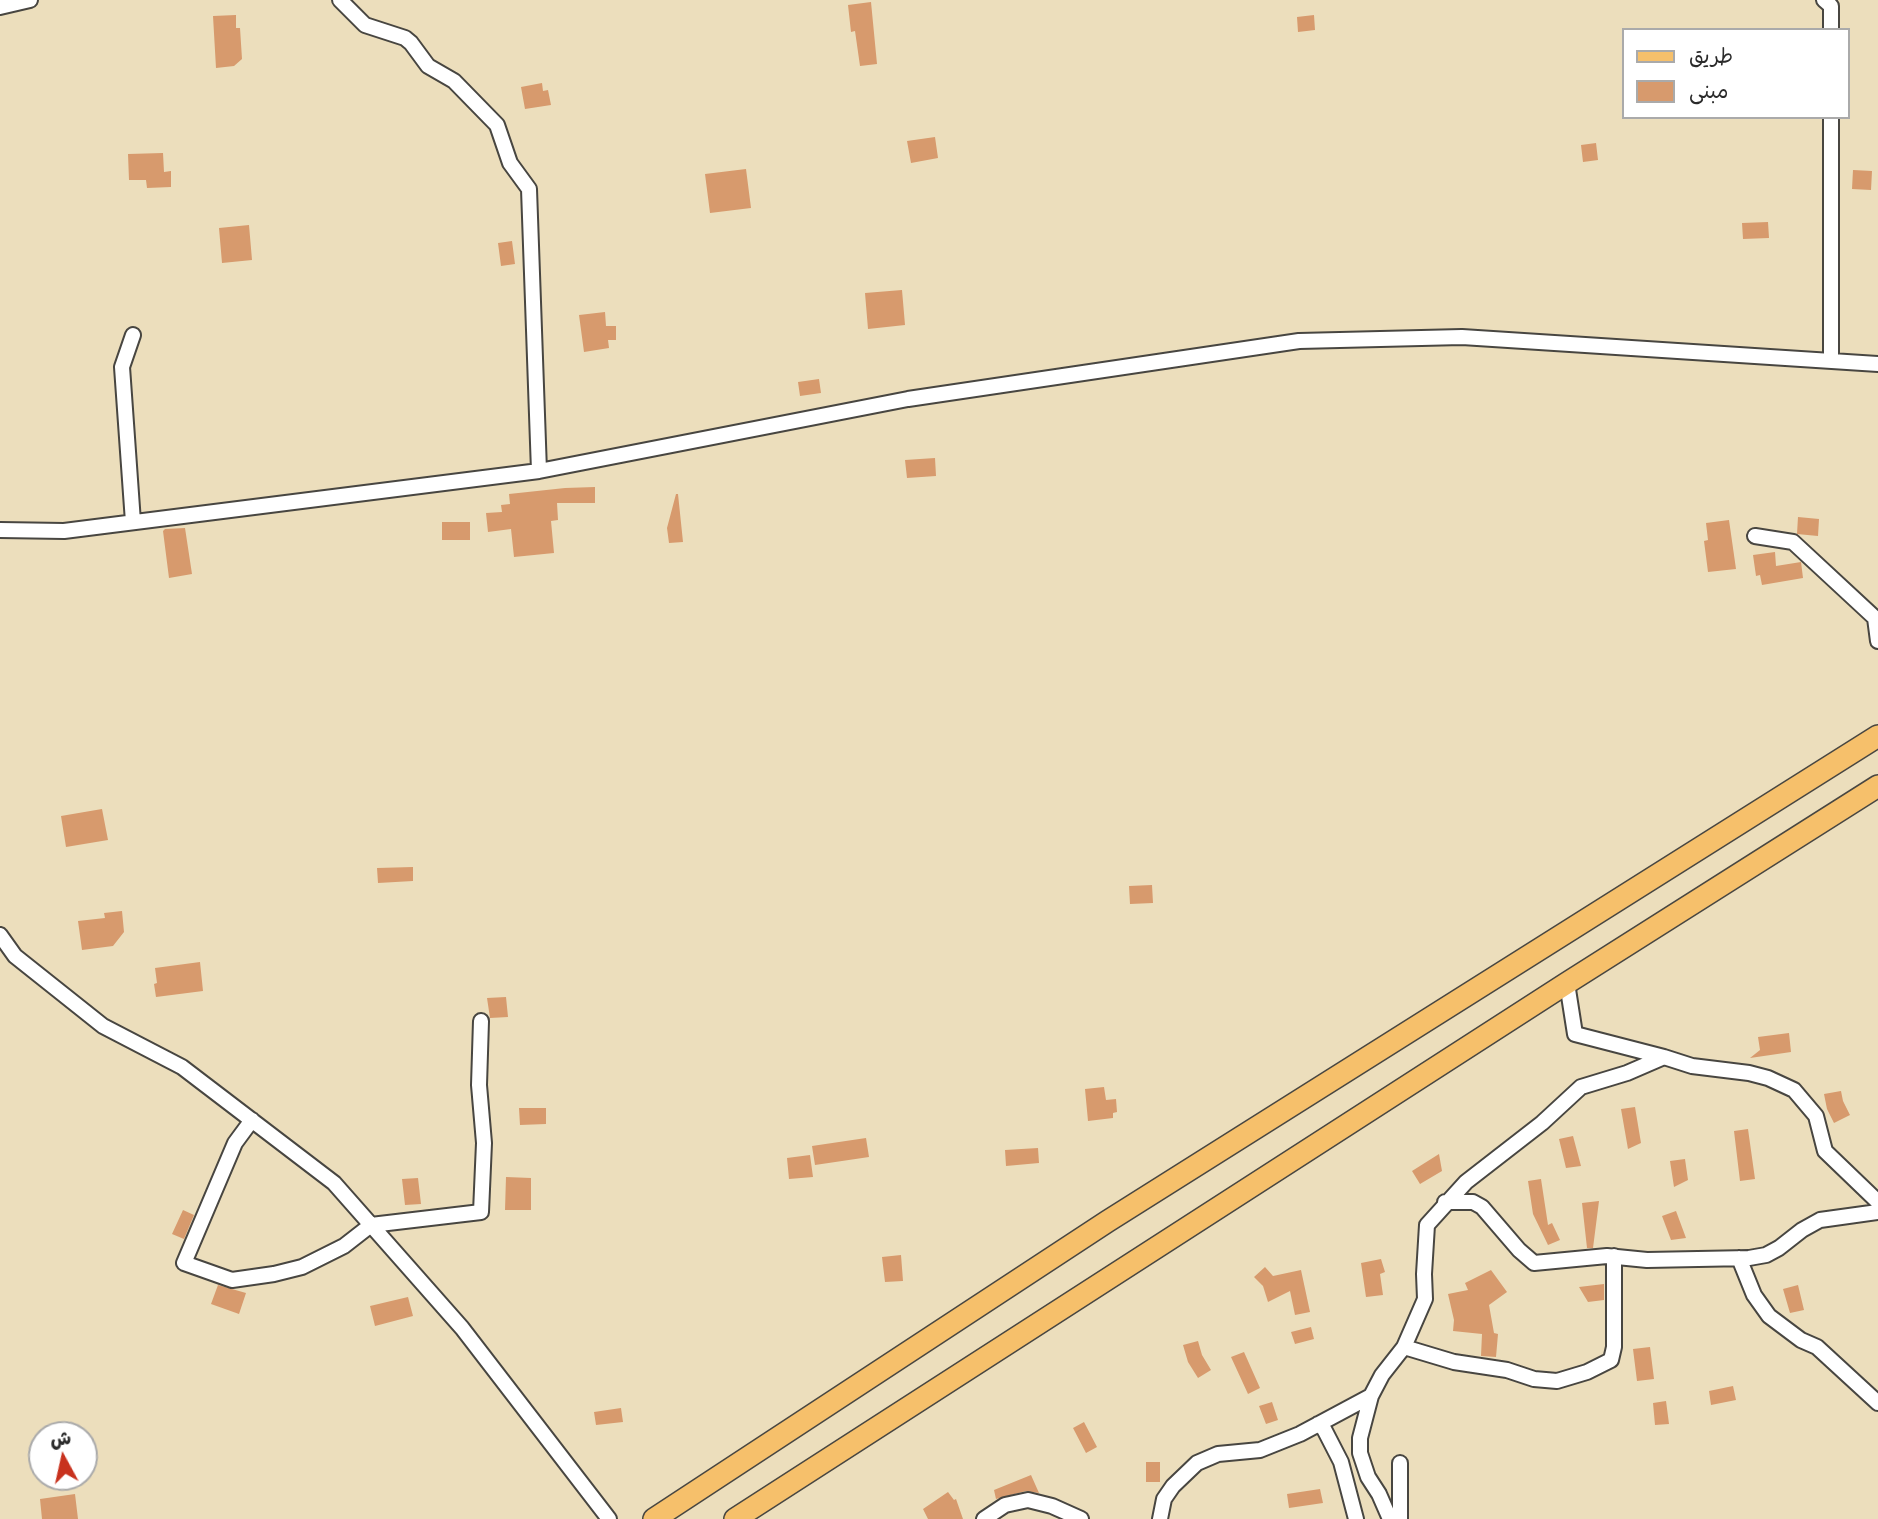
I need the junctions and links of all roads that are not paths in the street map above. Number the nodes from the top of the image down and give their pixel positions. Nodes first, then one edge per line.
1 (30, 0) edge
2 (340, 0) edge
3 (1824, 0) edge
4 (0, 7) edge
5 (1831, 28) edge
6 (1831, 119) edge
7 (133, 335) dead end
8 (1831, 360) junction
9 (1878, 364) edge
10 (539, 471) junction
11 (133, 522) junction
12 (0, 530) edge
13 (1755, 536) dead end
14 (1878, 641) edge
15 (1878, 736) edge
16 (1878, 786) edge
17 (0, 935) edge
18 (1567, 983) junction
19 (481, 1021) dead end
20 (1664, 1057) junction
21 (252, 1120) junction
22 (1445, 1202) junction
23 (1878, 1202) edge
24 (1878, 1212) edge
25 (371, 1225) junction
26 (1614, 1256) junction
27 (1739, 1258) junction
28 (1404, 1346) junction
29 (1371, 1396) junction
30 (1878, 1404) edge
31 (1318, 1424) junction
32 (1400, 1463) dead end
33 (741, 1518) edge
34 (609, 1519) edge
35 (654, 1519) edge
36 (984, 1519) edge
37 (1081, 1519) edge
38 (1160, 1519) edge
39 (1356, 1519) edge
40 (1390, 1519) edge
41 (1400, 1519) edge

1 - 4 street
2 - 10 street
3 - 5 street
6 - 8 street
7 - 11 street
8 - 9 street
8 - 10 street
10 - 11 street
11 - 12 street
13 - 14 street
15 - 35 main road
16 - 18 main road
17 - 21 street
18 - 20 street
18 - 33 main road
19 - 25 street
20 - 22 street
20 - 23 street
21 - 25 street
21 - 25 street
22 - 26 street
22 - 28 street
24 - 27 street
25 - 34 street
26 - 27 street
26 - 28 street
27 - 30 street
28 - 29 street
29 - 31 street
29 - 40 street
31 - 38 street
31 - 39 street
32 - 41 street
36 - 37 street

